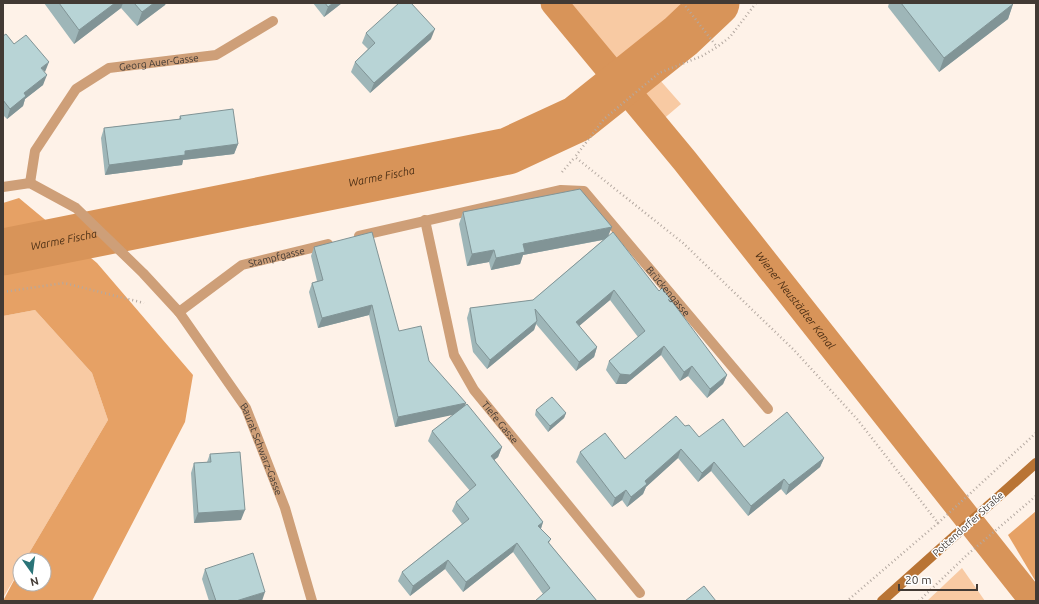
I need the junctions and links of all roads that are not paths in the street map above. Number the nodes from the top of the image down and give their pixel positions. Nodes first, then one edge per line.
1 (273, 21) dead end
2 (30, 183) junction
3 (3, 187) edge
4 (561, 190) joint
5 (425, 220) junction
6 (179, 312) junction
7 (768, 409) dead end
8 (1036, 463) edge
9 (640, 593) dead end
10 (312, 601) edge
11 (882, 601) edge

1 - 2 street, Georg Auer-Gasse
2 - 3 street
2 - 6 street
4 - 5 street, Stampfgasse
4 - 7 street, Brückengasse
5 - 6 street, Stampfgasse
5 - 9 street, Tiefe Gasse
6 - 10 street, Baurat Schwarz-Gasse
8 - 11 main road, Pottendorfer Straße

